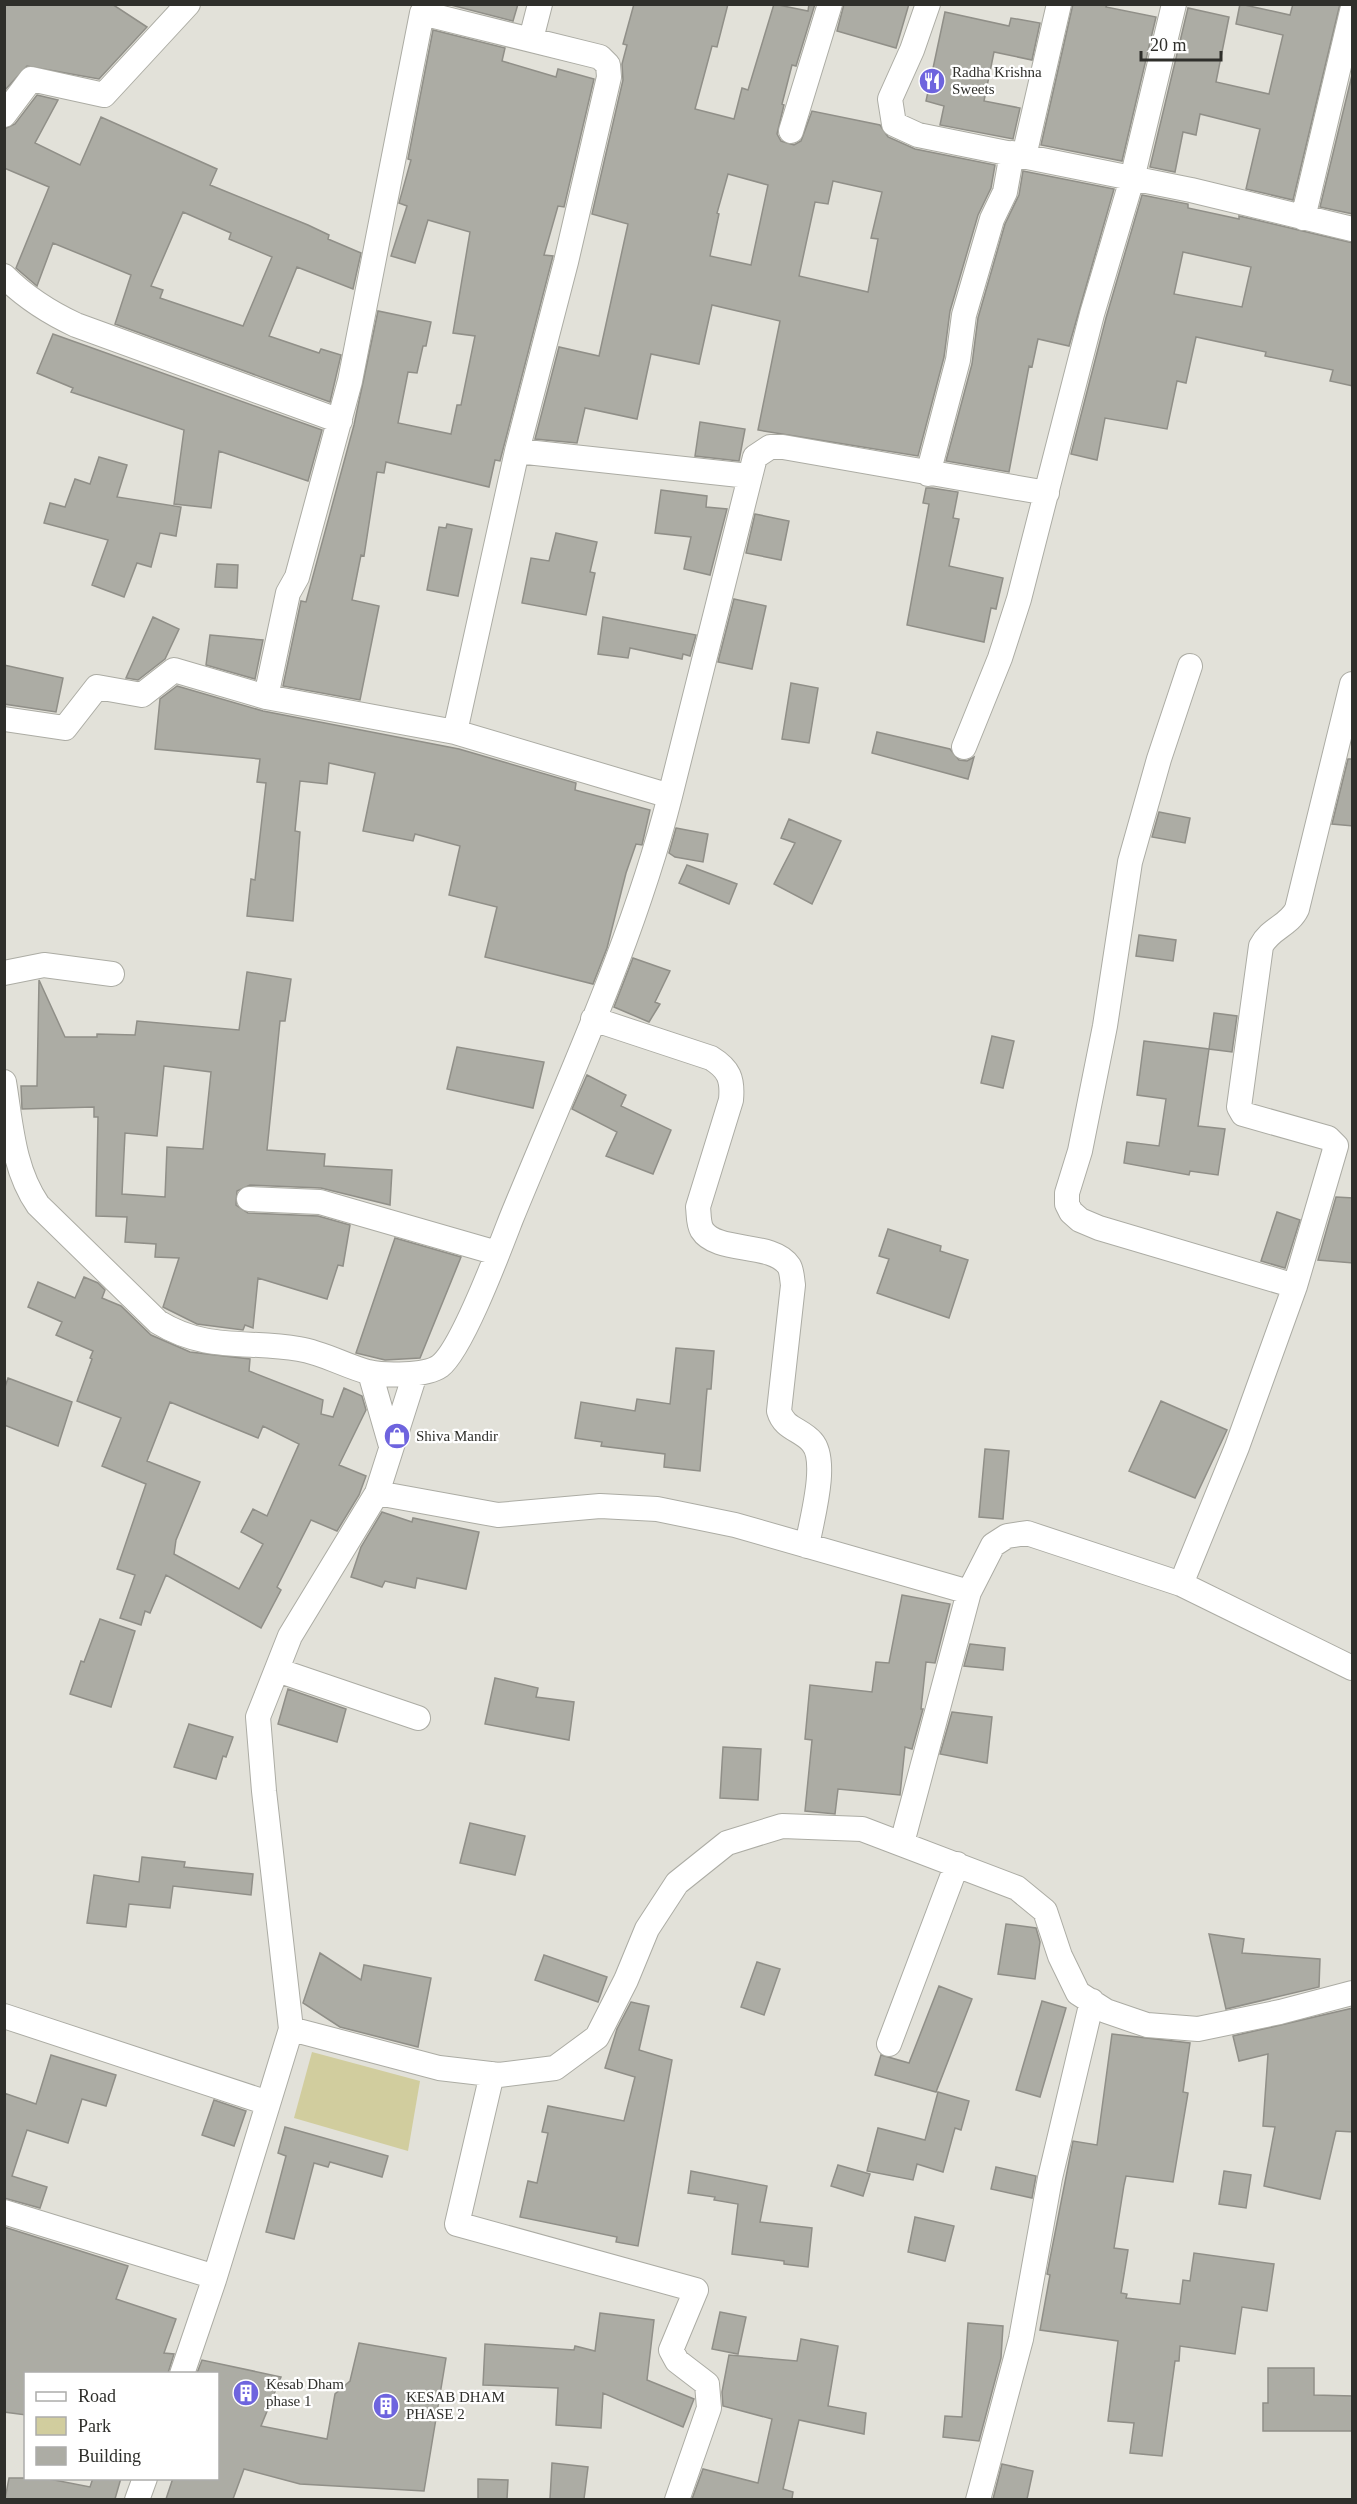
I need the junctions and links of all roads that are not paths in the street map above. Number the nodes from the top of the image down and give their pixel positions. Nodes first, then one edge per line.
1 (188, 4) edge
2 (540, 4) edge
3 (830, 4) edge
4 (928, 4) edge
5 (1059, 4) edge
6 (1174, 4) edge
7 (1353, 11) edge
8 (531, 39) junction
9 (4, 115) edge
10 (791, 131) dead end
11 (1018, 155) junction
12 (1132, 179) junction
13 (1303, 218) junction
14 (1353, 229) edge
15 (4, 276) edge
16 (340, 422) junction
17 (518, 451) junction
18 (928, 474) junction
19 (749, 476) junction
20 (1047, 493) junction
21 (1190, 666) dead end
22 (1353, 684) edge
23 (266, 697) junction
24 (4, 719) edge
25 (455, 732) junction
26 (964, 747) dead end
27 (670, 796) junction
28 (4, 973) edge
29 (112, 974) dead end
30 (593, 1019) junction
31 (4, 1082) edge
32 (249, 1199) dead end
33 (497, 1253) junction
34 (1295, 1286) junction
35 (370, 1373) junction
36 (415, 1374) junction
37 (392, 1446) junction
38 (377, 1493) junction
39 (807, 1546) junction
40 (1181, 1584) junction
41 (969, 1592) junction
42 (1353, 1668) edge
43 (277, 1670) junction
44 (418, 1718) dead end
45 (902, 1843) junction
46 (957, 1864) junction
47 (1353, 1993) edge
48 (1092, 2001) junction
49 (4, 2016) edge
50 (291, 2029) junction
51 (889, 2044) dead end
52 (492, 2074) junction
53 (268, 2103) junction
54 (4, 2212) edge
55 (215, 2277) junction
56 (182, 2372) edge
57 (144, 2480) edge
58 (137, 2499) edge
59 (677, 2499) edge
60 (978, 2499) edge

1 - 9 street
2 - 8 street
3 - 10 street
4 - 11 street
5 - 11 street
6 - 12 street
7 - 13 street
8 - 16 street
8 - 17 street
11 - 12 street
11 - 18 street
12 - 13 street
12 - 20 street
13 - 14 street
15 - 16 street
16 - 23 street
17 - 19 street
17 - 25 street
18 - 19 street
18 - 20 street
19 - 27 street
20 - 26 street
21 - 34 street
22 - 34 street
23 - 24 street
23 - 25 street
25 - 27 street
27 - 30 street
28 - 29 street
30 - 33 street
30 - 39 street
31 - 35 street
32 - 33 street
33 - 36 street
34 - 40 street
35 - 36 street
35 - 37 street
36 - 37 street
37 - 38 street
38 - 39 street
38 - 43 street
39 - 41 street
40 - 41 street
40 - 42 street
41 - 45 street
43 - 44 street
43 - 50 street
45 - 46 street
45 - 52 street
46 - 48 street
46 - 51 street
47 - 48 street
48 - 60 street
49 - 53 street
50 - 52 street
50 - 53 street
52 - 59 street
53 - 55 street
54 - 55 street
55 - 56 street
57 - 58 street

